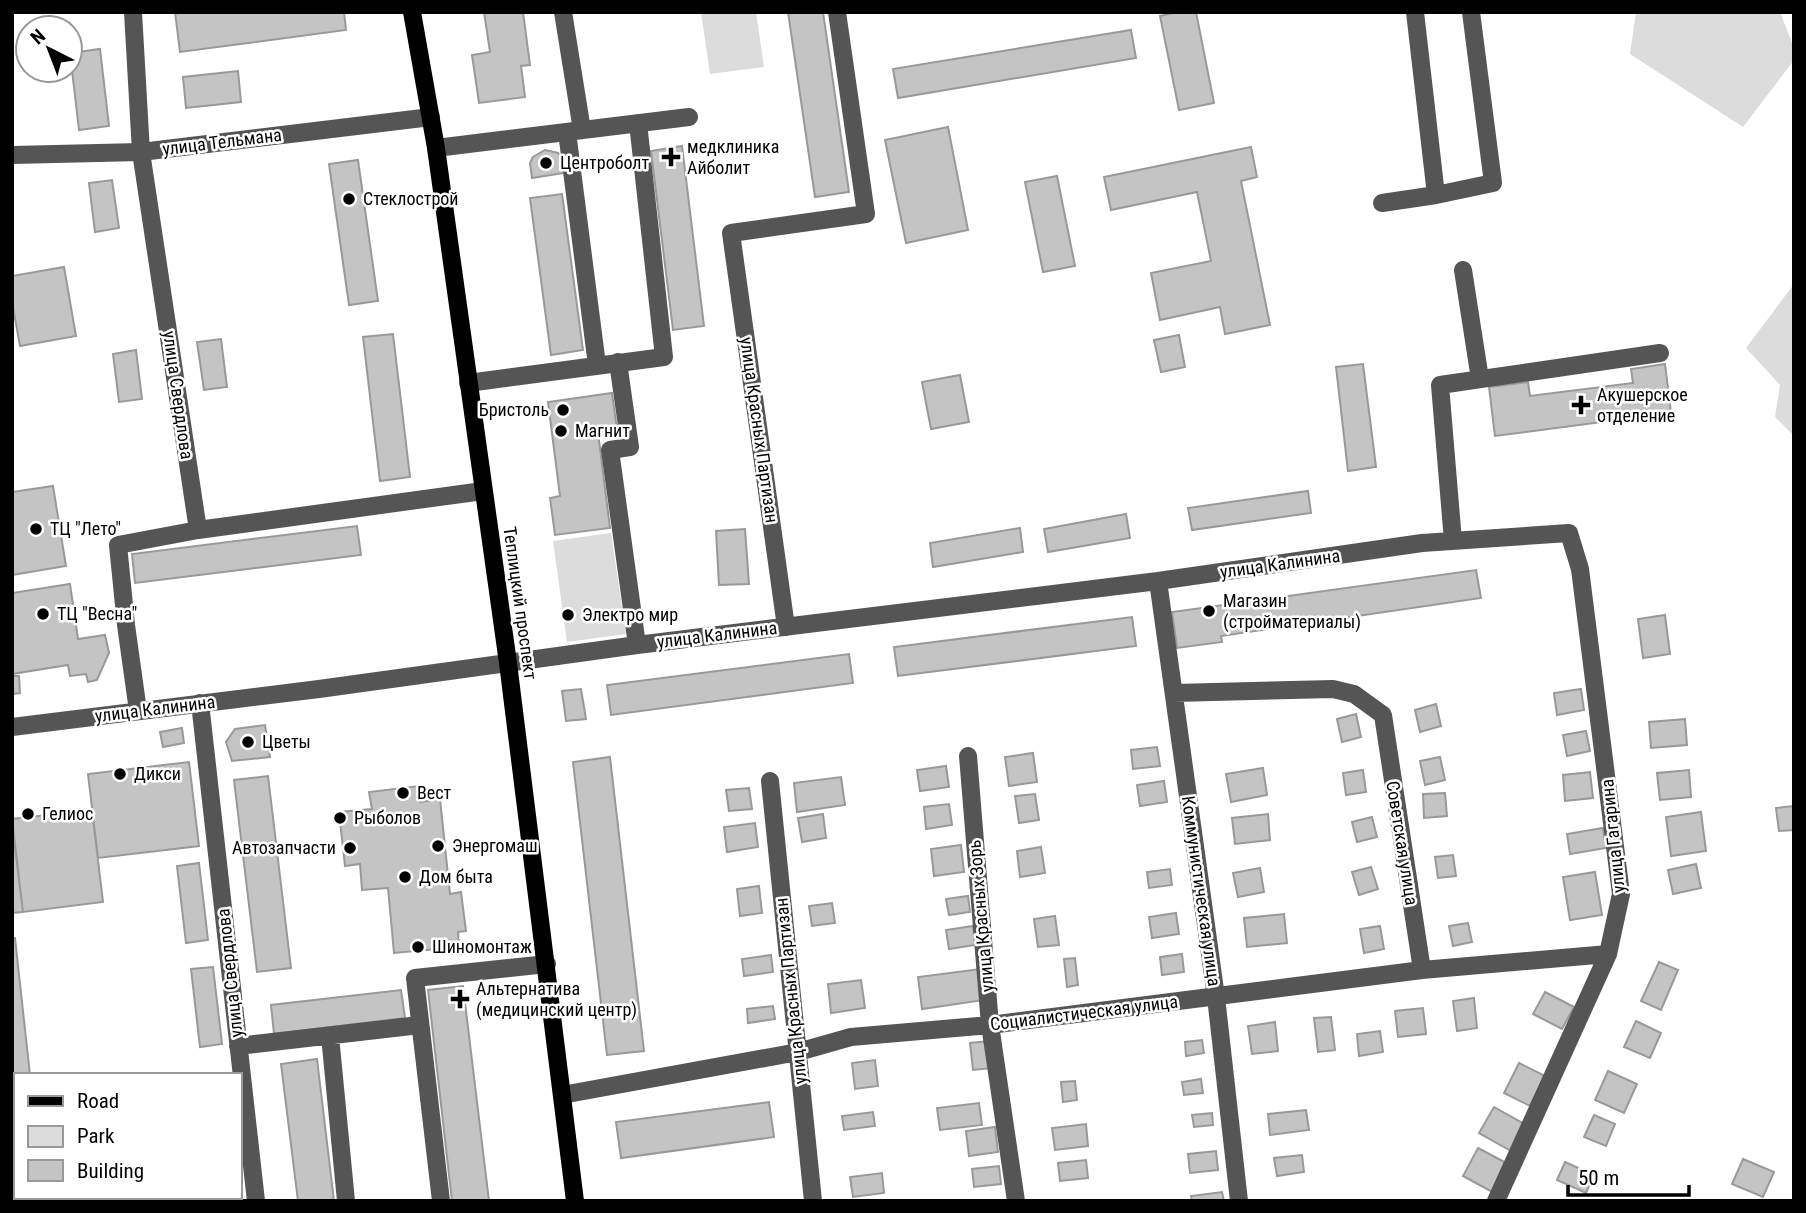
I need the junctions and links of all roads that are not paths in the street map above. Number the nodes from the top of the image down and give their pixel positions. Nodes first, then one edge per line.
1 (133, 12) edge
2 (412, 12) edge
3 (563, 12) edge
4 (837, 12) edge
5 (1415, 12) edge
6 (1471, 12) edge
7 (431, 117) junction
8 (690, 117) dead end
9 (638, 124) junction
10 (574, 131) junction
11 (436, 148) junction
12 (141, 152) junction
13 (12, 155) edge
14 (1436, 195) junction
15 (1382, 203) dead end
16 (1463, 270) dead end
17 (1660, 353) dead end
18 (618, 362) junction
19 (597, 365) junction
20 (1480, 379) junction
21 (468, 383) junction
22 (483, 491) junction
23 (198, 530) junction
24 (1569, 533) joint
25 (1453, 541) junction
26 (1158, 581) junction
27 (786, 627) junction
28 (637, 645) junction
29 (508, 663) junction
30 (1174, 693) junction
31 (200, 703) junction
32 (138, 711) junction
33 (12, 727) edge
34 (968, 755) dead end
35 (770, 781) dead end
36 (1608, 954) junction
37 (547, 964) junction
38 (1422, 970) junction
39 (1216, 997) junction
40 (420, 1025) junction
41 (990, 1025) junction
42 (330, 1036) junction
43 (239, 1046) junction
44 (798, 1052) junction
45 (242, 1073) edge
46 (242, 1073) edge
47 (562, 1095) junction
48 (256, 1201) edge
49 (346, 1201) edge
50 (441, 1201) edge
51 (575, 1201) edge
52 (813, 1201) edge
53 (1016, 1201) edge
54 (1239, 1201) edge
55 (1496, 1201) edge

1 - 12 street, улица Свердлова
2 - 7 main road, Теплицкий проспект
3 - 10 street
4 - 27 street, улица Красных Партизан
5 - 14 street
6 - 14 street
7 - 11 main road, Теплицкий проспект
7 - 12 street, улица Тельмана
8 - 9 street
9 - 10 street
9 - 18 street
10 - 11 street
10 - 19 street
11 - 21 main road, Теплицкий проспект
12 - 13 street, улица Тельмана
12 - 23 street, улица Свердлова
14 - 15 street
16 - 20 street
17 - 20 street
18 - 19 street
18 - 28 street
19 - 21 street
20 - 25 street
21 - 22 main road, Теплицкий проспект
22 - 23 street
22 - 29 main road, Теплицкий проспект
23 - 32 street
24 - 25 street, улица Калинина
24 - 36 street, улица Гагарина
25 - 26 street, улица Калинина
26 - 27 street, улица Калинина
26 - 30 street, Коммунистическая улица
27 - 28 street, улица Калинина
28 - 29 street, улица Калинина
29 - 31 street, улица Калинина
29 - 37 main road, Теплицкий проспект
30 - 38 street, Советская улица
30 - 39 street, Коммунистическая улица
31 - 32 street, улица Калинина
31 - 43 street, улица Свердлова
32 - 33 street, улица Калинина
34 - 41 street, улица Красных Зорь
35 - 44 street, улица Красных Партизан
36 - 38 street, Социалистическая улица
36 - 55 street, улица Гагарина
37 - 40 street
37 - 47 main road, Теплицкий проспект
38 - 39 street, Социалистическая улица
39 - 41 street, Социалистическая улица
39 - 54 street, Коммунистическая улица
40 - 42 street
40 - 50 street
41 - 44 street, Социалистическая улица
41 - 53 street, улица Красных Зорь
42 - 43 street
42 - 49 street
43 - 46 street, улица Свердлова
44 - 47 street, Социалистическая улица
44 - 52 street, улица Красных Партизан
45 - 48 street, улица Свердлова
47 - 51 main road, Теплицкий проспект

